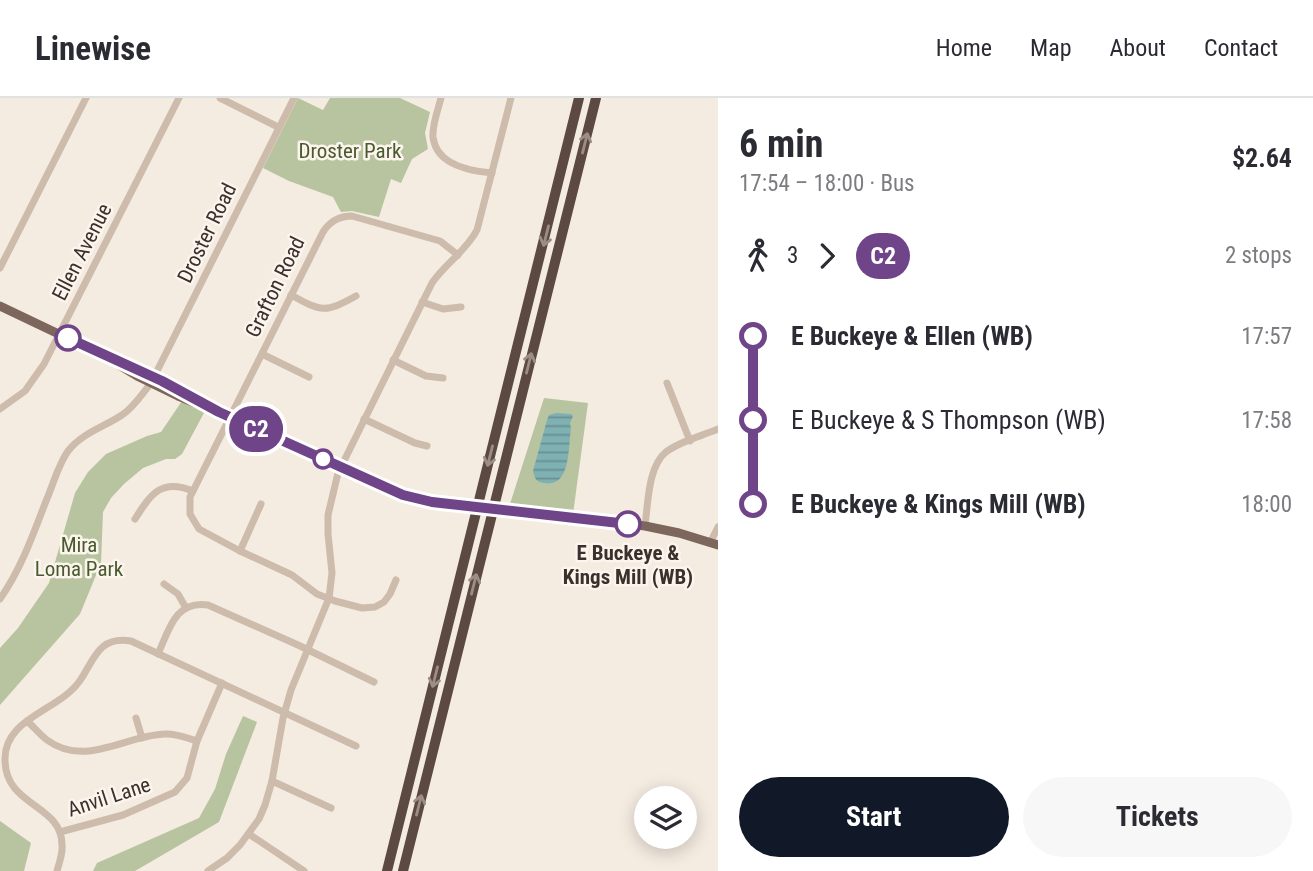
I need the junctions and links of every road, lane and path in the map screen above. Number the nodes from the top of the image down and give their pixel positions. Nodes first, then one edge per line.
1 (86, 98) edge
2 (180, 98) edge
3 (220, 98) edge
4 (293, 98) edge
5 (441, 98) edge
6 (511, 98) edge
7 (579, 98) edge
8 (596, 98) edge
9 (278, 127) junction
10 (492, 173) junction
11 (458, 254) junction
12 (0, 268) edge
13 (290, 295) junction
14 (356, 296) dead end
15 (422, 302) junction
16 (0, 306) edge
17 (461, 307) dead end
18 (60, 335) junction
19 (262, 354) junction
20 (393, 360) junction
21 (309, 377) dead end
22 (443, 378) dead end
23 (152, 380) junction
24 (667, 383) dead end
25 (0, 409) edge
26 (230, 417) junction
27 (364, 419) junction
28 (718, 429) edge
29 (690, 441) junction
30 (427, 446) dead end
31 (340, 469) junction
32 (193, 491) junction
33 (261, 504) dead end
34 (135, 519) dead end
35 (645, 526) junction
36 (718, 527) edge
37 (714, 544) edge
38 (240, 551) junction
39 (396, 580) dead end
40 (164, 584) dead end
41 (329, 598) junction
42 (0, 599) edge
43 (186, 608) junction
44 (307, 650) junction
45 (158, 654) junction
46 (374, 682) dead end
47 (222, 683) junction
48 (285, 712) junction
49 (136, 718) dead end
50 (27, 721) junction
51 (142, 738) junction
52 (197, 741) junction
53 (356, 746) dead end
54 (272, 781) junction
55 (331, 808) dead end
56 (60, 832) junction
57 (249, 834) junction
58 (57, 871) edge
59 (208, 871) edge
60 (304, 871) edge
61 (387, 871) edge
62 (403, 871) edge

1 - 12 street
2 - 18 street, Ellen Avenue
3 - 9 street
4 - 9 street, Droster Road
5 - 10 street
6 - 10 street
7 -> 61 highway
62 -> 8 highway
9 - 23 street, Droster Road
10 - 11 street
11 - 13 street, Grafton Road
11 - 15 street
13 - 14 street
13 - 19 street, Grafton Road
15 - 17 street
15 - 20 street
16 - 18 main road
18 - 23 main road
18 - 25 street, Ellen Avenue
19 - 21 street
19 - 26 street, Grafton Road
20 - 22 street
20 - 27 street
23 - 26 main road
23 - 42 street, Droster Road
24 - 29 street
26 - 31 main road
26 - 32 street, Grafton Road
27 - 30 street
27 - 31 street
28 - 29 street
29 - 35 street
31 - 35 main road, bridge
31 - 41 street
32 - 34 street
32 - 38 street
33 - 38 street
35 - 37 main road
36 - 37 street
38 - 41 street
39 - 41 street
40 - 43 street
41 - 44 street
43 - 44 street
43 - 45 street
44 - 46 street
44 - 48 street
45 - 47 street
45 - 50 street
47 - 48 street
47 - 52 street, Anvil Lane
48 - 53 street
48 - 54 street
49 - 51 street
50 - 51 street
50 - 56 street
51 - 52 street
52 - 56 street, Anvil Lane
54 - 55 street
54 - 57 street
56 - 58 street
57 - 59 street
57 - 60 street

